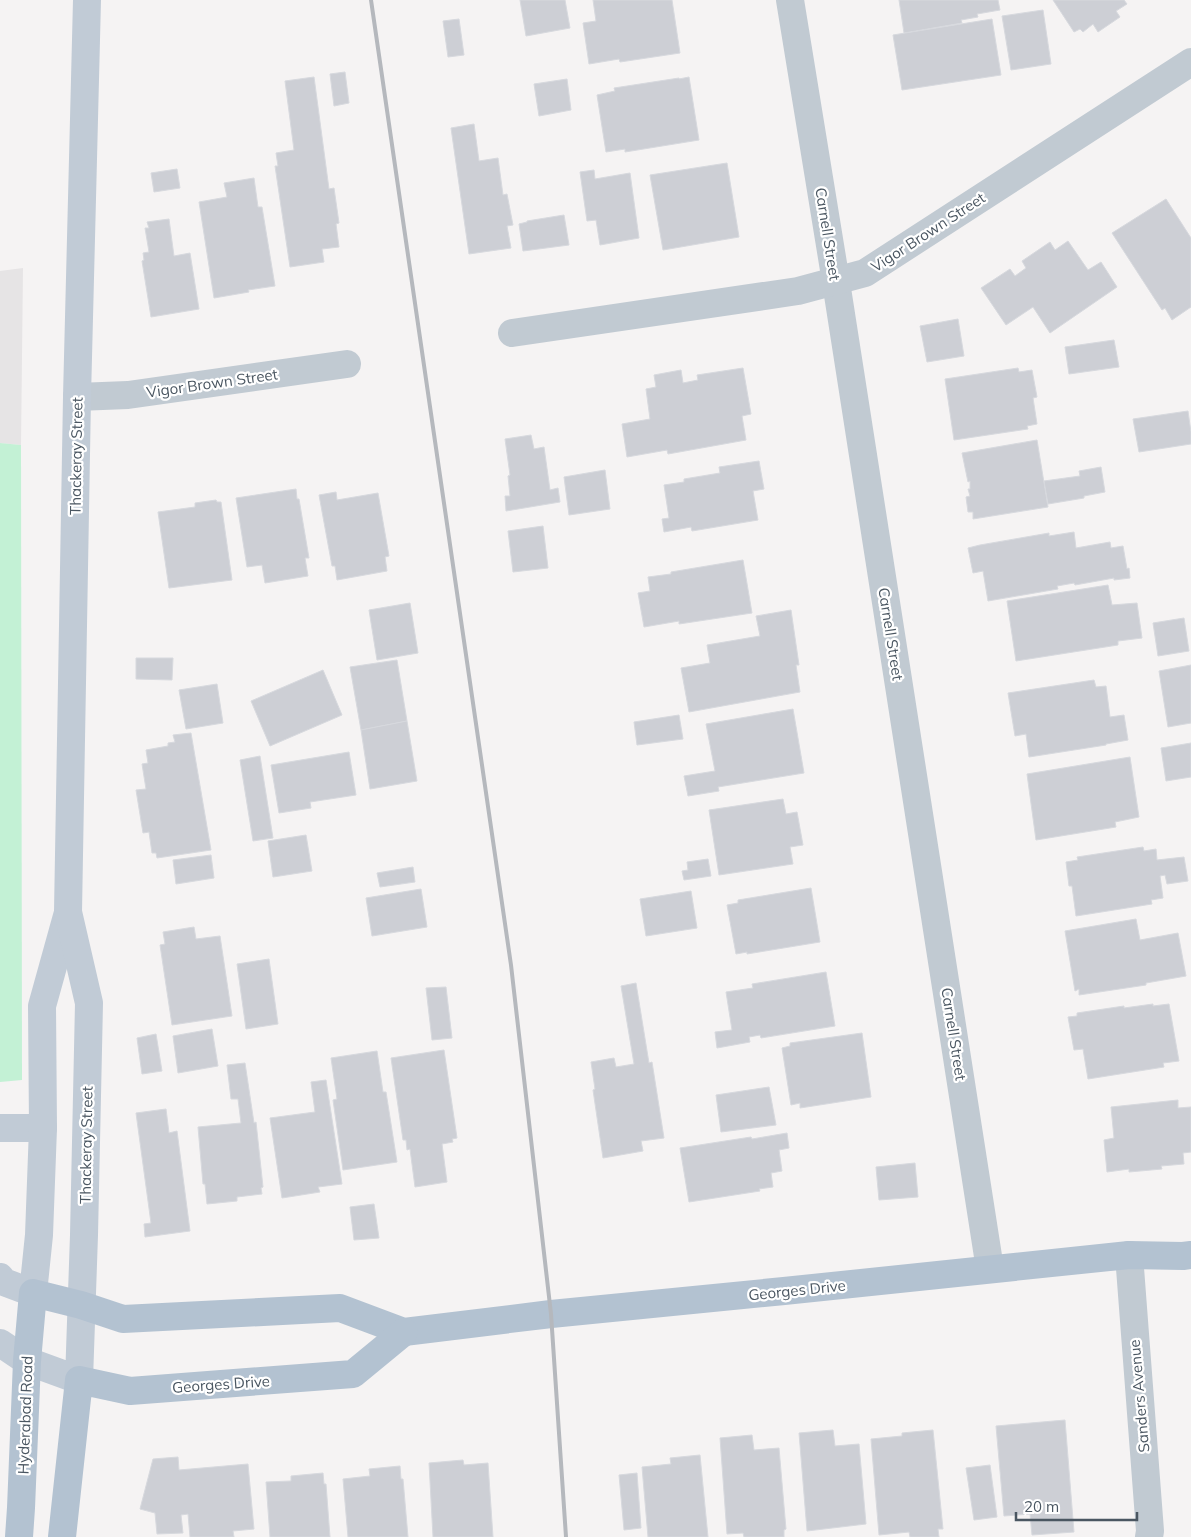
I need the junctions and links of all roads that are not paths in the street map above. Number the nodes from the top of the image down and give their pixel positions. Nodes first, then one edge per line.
1 (87, 0) edge
2 (790, 0) edge
3 (1191, 62) edge
4 (836, 282) junction
5 (512, 333) dead end
6 (347, 364) dead end
7 (77, 397) junction
8 (68, 912) junction
9 (0, 1128) edge
10 (43, 1128) junction
11 (1191, 1254) edge
12 (1128, 1255) junction
13 (990, 1269) junction
14 (0, 1277) edge
15 (33, 1293) junction
16 (81, 1306) junction
17 (404, 1332) junction
18 (0, 1343) edge
19 (27, 1361) junction
20 (79, 1380) junction
21 (1154, 1535) edge
22 (19, 1537) edge
23 (62, 1537) edge

1 - 7 main road, Thackeray Street
2 - 4 street, Carnell Street
3 - 4 street, Vigor Brown Street
4 - 5 street, Vigor Brown Street
4 - 13 street, Carnell Street
6 - 7 street, Vigor Brown Street
7 - 8 main road, Thackeray Street
8 - 10 main road, Thackeray Street
8 - 16 main road, Thackeray Street
9 - 10 main road
10 - 15 main road, Thackeray Street
11 - 12 main road, Georges Drive
12 - 13 main road, Georges Drive
12 - 21 street, Sanders Avenue
13 - 17 main road, Georges Drive
14 - 15 main road
15 - 16 main road, Georges Drive
15 - 19 main road, Hyderabad Road
16 - 17 main road, Georges Drive
16 - 20 main road, Thackeray Street
17 - 20 main road, Georges Drive
18 - 19 main road, Georges Drive
19 - 20 main road, Georges Drive
19 - 22 main road, Hyderabad Road
20 - 23 main road

